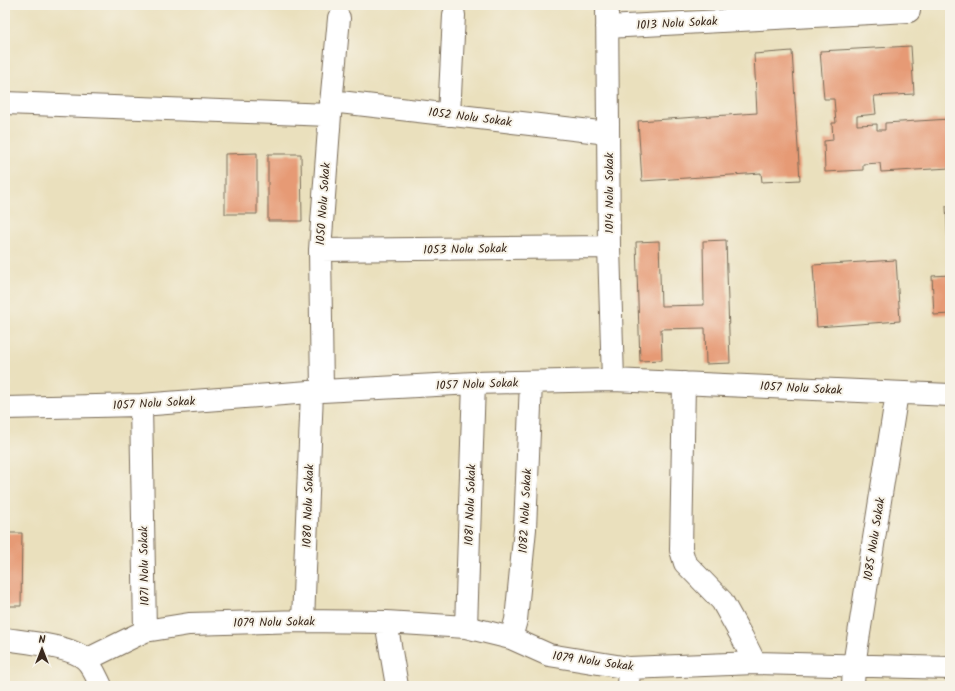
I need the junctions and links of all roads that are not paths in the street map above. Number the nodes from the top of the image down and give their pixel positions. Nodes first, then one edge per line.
1 (607, 5) edge
2 (908, 5) edge
3 (812, 11) edge
4 (454, 15) dead end
5 (339, 18) dead end
6 (607, 27) junction
7 (5, 104) edge
8 (330, 108) junction
9 (448, 115) junction
10 (608, 133) junction
11 (609, 247) junction
12 (320, 250) junction
13 (613, 380) junction
14 (531, 382) junction
15 (684, 383) junction
16 (474, 384) junction
17 (317, 391) junction
18 (897, 393) junction
19 (950, 395) edge
20 (141, 405) junction
21 (5, 408) edge
22 (303, 621) junction
23 (386, 622) junction
24 (466, 627) junction
25 (145, 631) junction
26 (511, 638) junction
27 (5, 639) edge
28 (86, 660) junction
29 (755, 663) junction
30 (950, 668) edge
31 (853, 676) edge
32 (628, 677) edge
33 (101, 686) edge
34 (397, 686) edge

1 - 6 street, 1014 Nolu Sokak
2 - 3 street, 1013 Nolu Sokak
3 - 6 street, 1013 Nolu Sokak
4 - 9 street
5 - 8 street, 1050 Nolu Sokak
6 - 10 street, 1014 Nolu Sokak
7 - 8 street, 1052 Nolu Sokak
8 - 9 street, 1052 Nolu Sokak
8 - 12 street, 1050 Nolu Sokak
9 - 10 street, 1052 Nolu Sokak
10 - 11 street, 1014 Nolu Sokak
11 - 12 street, 1053 Nolu Sokak
11 - 13 street, 1014 Nolu Sokak
12 - 17 street, 1050 Nolu Sokak
13 - 14 street, 1057 Nolu Sokak
13 - 15 street, 1057 Nolu Sokak
14 - 16 street, 1057 Nolu Sokak
14 - 26 street, 1082 Nolu Sokak
15 - 18 street, 1057 Nolu Sokak
15 - 29 street
16 - 17 street, 1057 Nolu Sokak
16 - 24 street, 1081 Nolu Sokak
17 - 20 street, 1057 Nolu Sokak
17 - 22 street, 1080 Nolu Sokak
18 - 19 street, 1057 Nolu Sokak
18 - 31 street, 1085 Nolu Sokak
20 - 21 street, 1057 Nolu Sokak
20 - 25 street, 1071 Nolu Sokak
22 - 23 street, 1079 Nolu Sokak
22 - 25 street, 1079 Nolu Sokak
23 - 24 street, 1079 Nolu Sokak
23 - 34 street
24 - 26 street, 1079 Nolu Sokak
25 - 28 street
26 - 32 street, 1079 Nolu Sokak
27 - 28 street
28 - 33 street
29 - 31 street, 1079 Nolu Sokak
29 - 32 street, 1079 Nolu Sokak
30 - 31 street, 1079 Nolu Sokak

